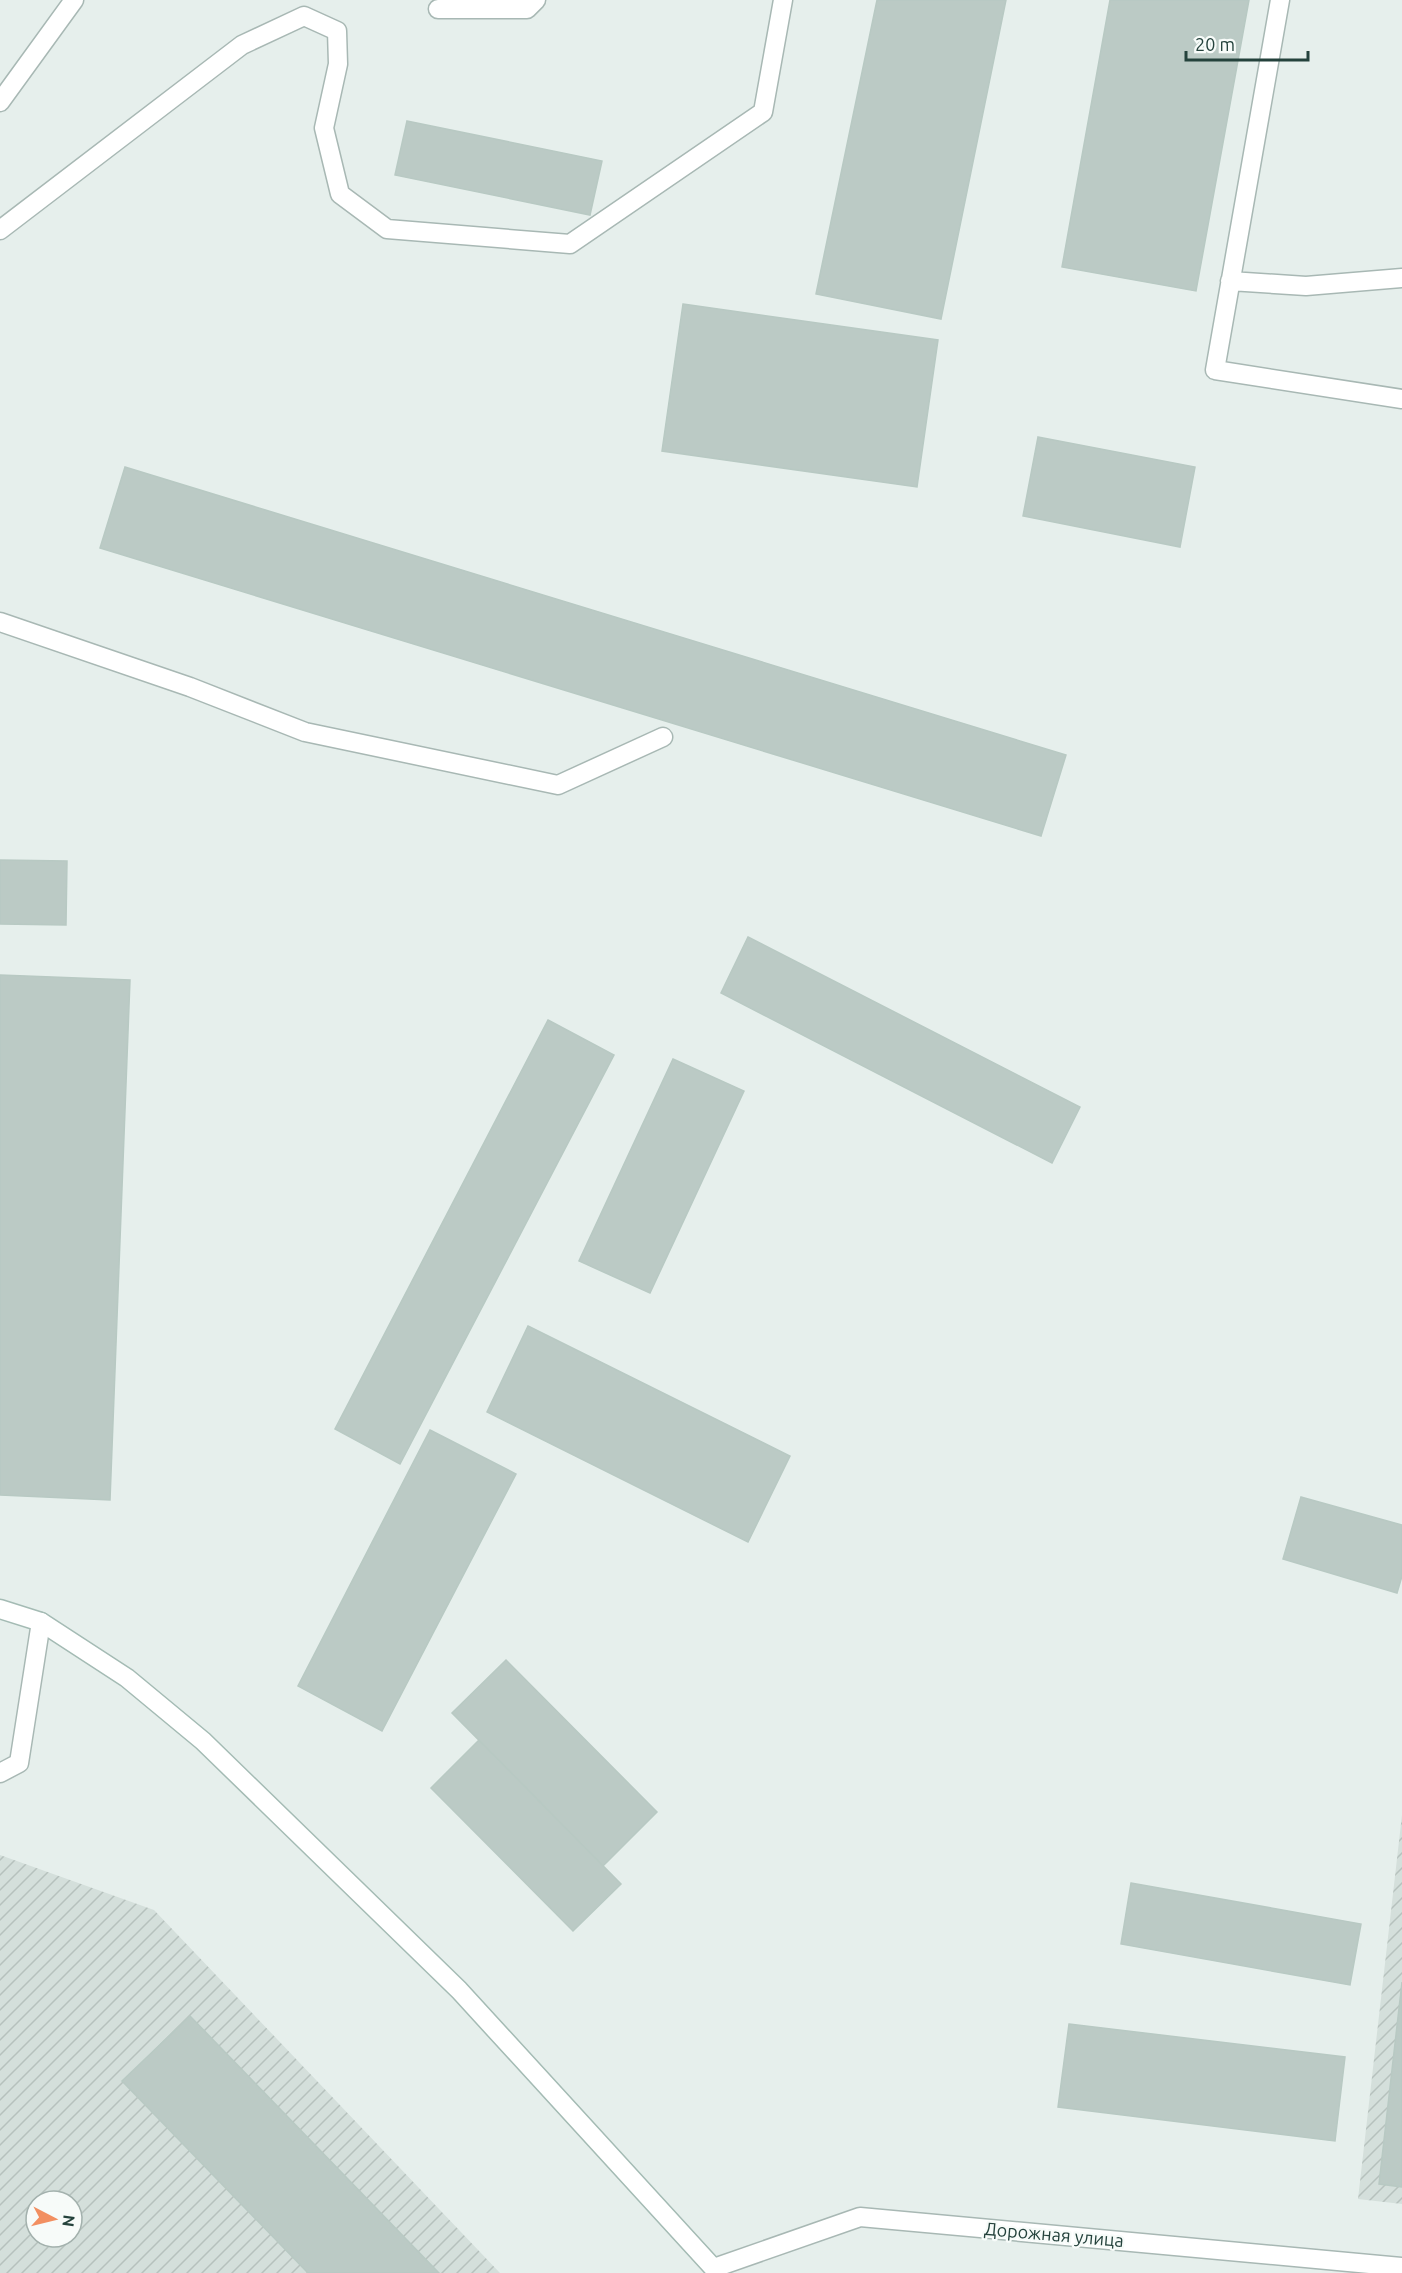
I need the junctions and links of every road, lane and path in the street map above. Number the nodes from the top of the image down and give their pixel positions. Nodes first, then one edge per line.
1 (74, 0) edge
2 (536, 0) edge
3 (783, 0) edge
4 (1280, 0) edge
5 (438, 9) dead end
6 (0, 102) edge
7 (0, 230) edge
8 (1402, 278) edge
9 (1230, 281) junction
10 (1402, 399) edge
11 (0, 622) edge
12 (663, 737) dead end
13 (0, 1609) edge
14 (41, 1622) junction
15 (0, 1773) edge
16 (1402, 2267) edge
17 (716, 2270) edge

1 - 6 main road
2 - 5 main road
3 - 7 main road
4 - 9 main road
8 - 9 main road
9 - 10 main road
11 - 12 main road
13 - 14 main road
14 - 15 main road
14 - 17 main road
16 - 17 main road, Дорожная улица

